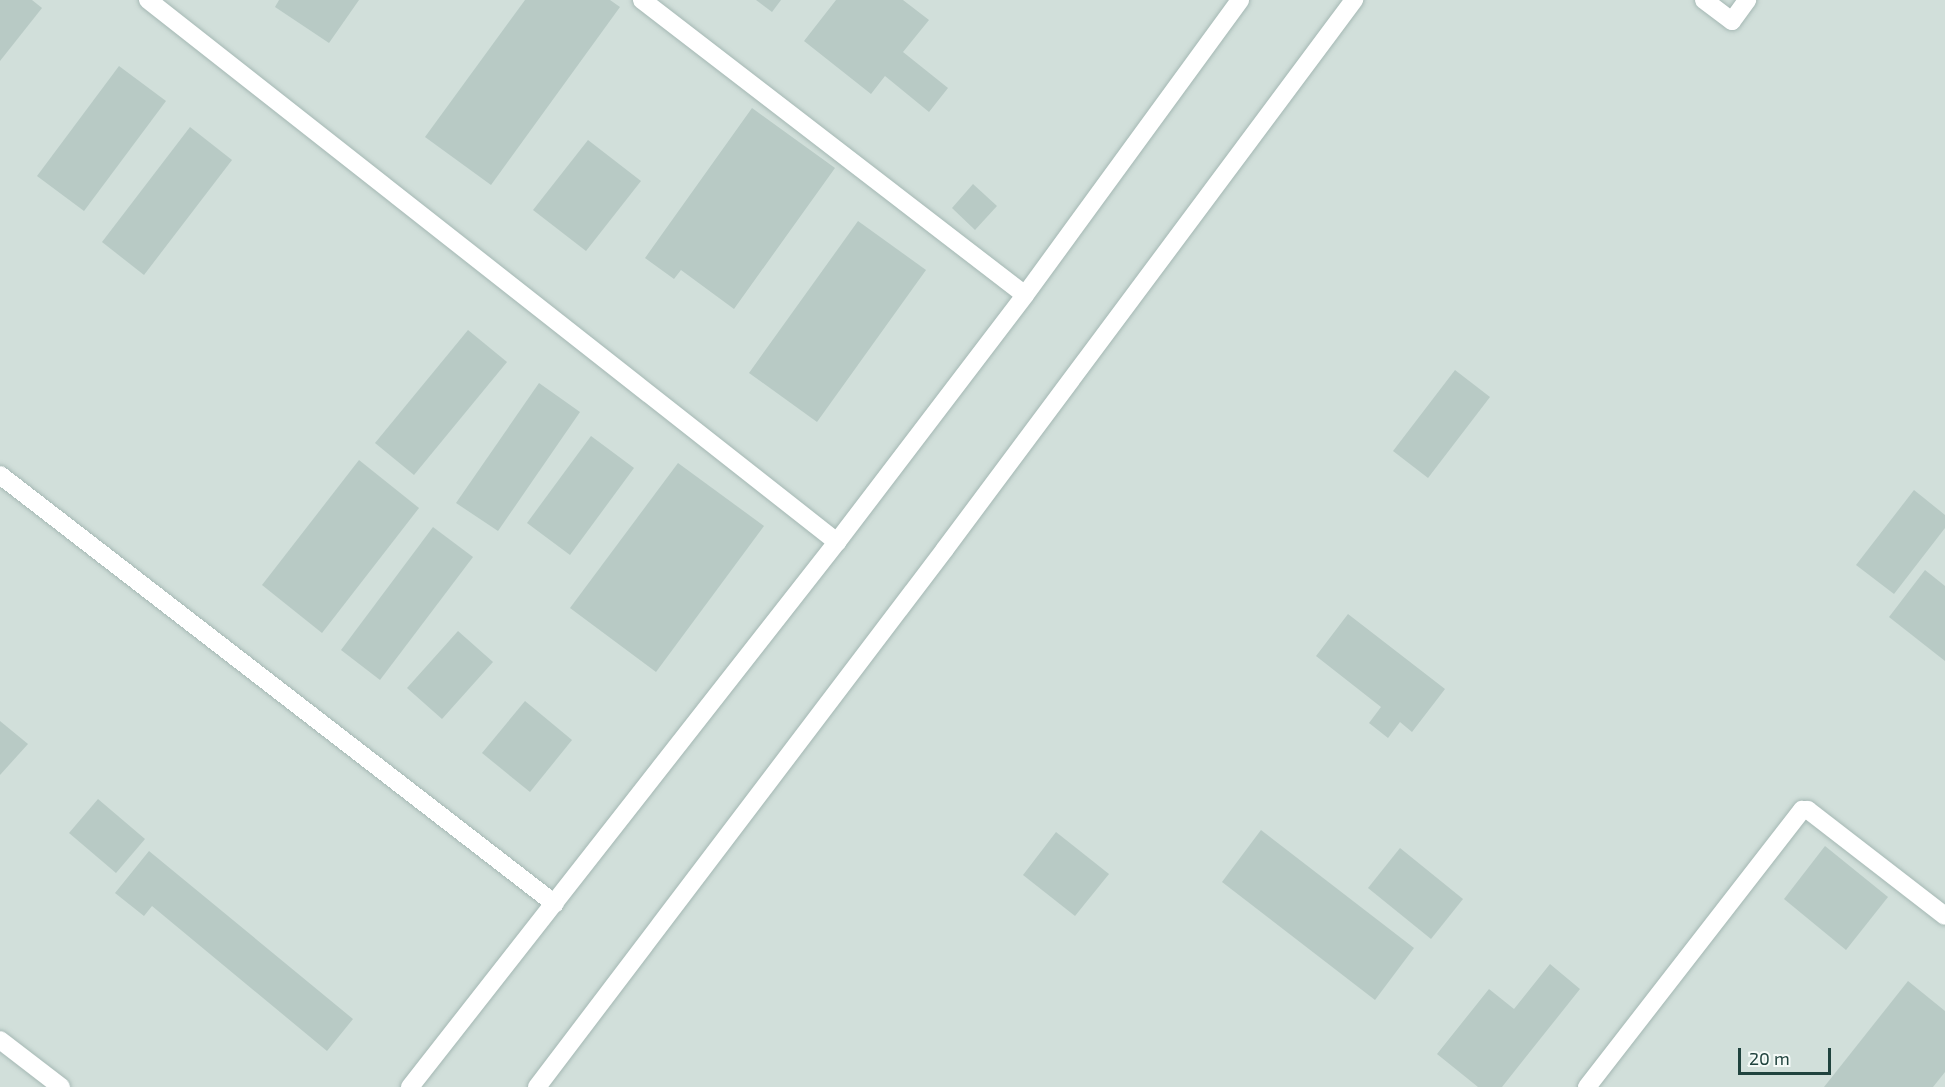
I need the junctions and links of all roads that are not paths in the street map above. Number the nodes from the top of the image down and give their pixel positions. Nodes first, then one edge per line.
1 (148, 0) edge
2 (642, 0) edge
3 (1240, 0) edge
4 (1354, 0) edge
5 (1704, 0) edge
6 (1747, 0) edge
7 (1025, 295) junction
8 (0, 475) edge
9 (837, 542) junction
10 (555, 904) junction
11 (1945, 916) edge
12 (0, 1040) edge
13 (60, 1087) edge
14 (410, 1087) edge
15 (537, 1087) edge
16 (1587, 1087) edge

1 - 9 main road
2 - 7 main road
3 - 7 main road
4 - 15 main road
5 - 6 main road
7 - 9 main road
8 - 10 main road
9 - 10 main road
10 - 14 main road
11 - 16 main road
12 - 13 main road

